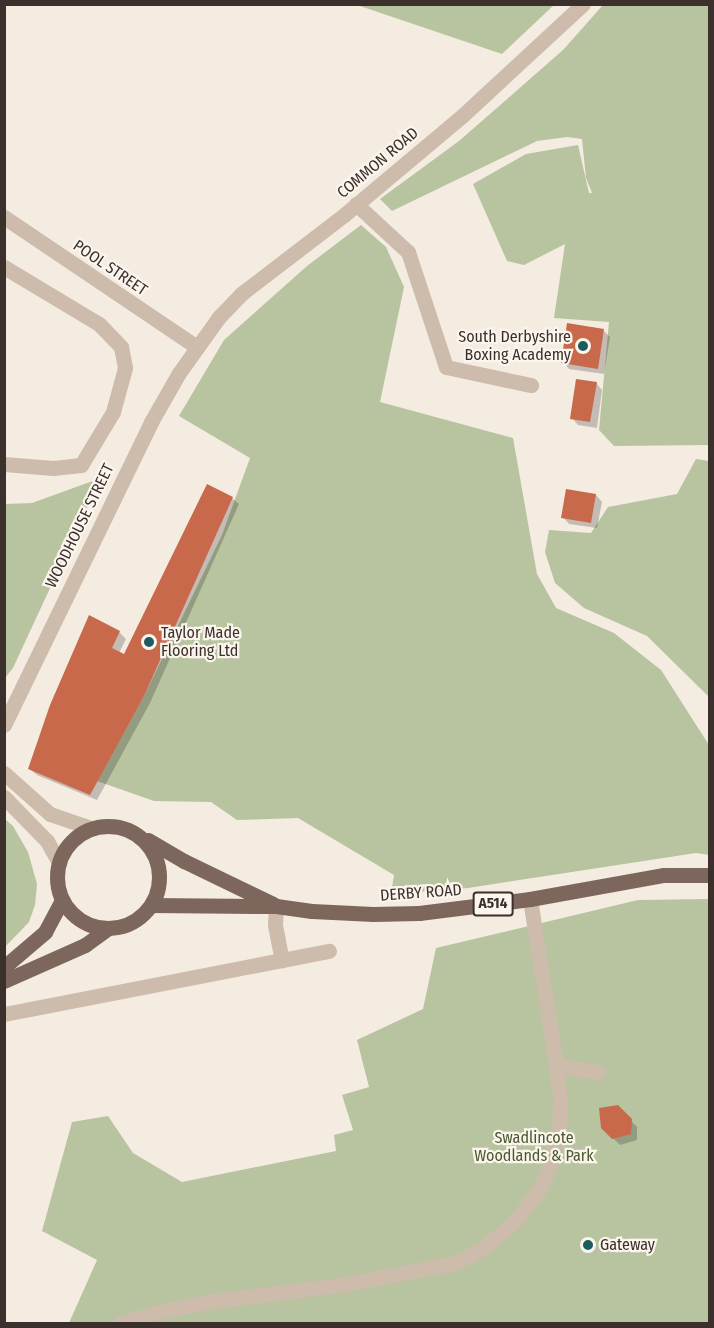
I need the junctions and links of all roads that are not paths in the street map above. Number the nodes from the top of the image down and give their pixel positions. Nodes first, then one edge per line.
1 (583, 4) edge
2 (356, 204) junction
3 (4, 217) edge
4 (4, 267) edge
5 (196, 347) junction
6 (531, 385) dead end
7 (4, 464) edge
8 (4, 725) edge
9 (7, 771) edge
10 (4, 797) edge
11 (91, 828) junction
12 (139, 835) junction
13 (59, 863) junction
14 (710, 875) edge
15 (530, 899) junction
16 (62, 900) junction
17 (151, 905) junction
18 (276, 906) junction
19 (108, 928) junction
20 (329, 951) dead end
21 (282, 960) junction
22 (4, 968) edge
23 (4, 981) edge
24 (4, 1014) edge
25 (556, 1065) junction
26 (597, 1072) dead end
27 (120, 1323) edge

1 - 2 street, COMMON ROAD
2 - 5 street, COMMON ROAD
2 - 6 street
3 - 5 street, POOL STREET
4 - 7 street
5 - 8 street, WOODHOUSE STREET
9 - 11 street
10 - 13 street
11 - 12 main road
11 - 13 main road
12 - 17 main road
12 - 18 main road, DERBY ROAD / A514
13 - 16 main road
14 - 15 main road, DERBY ROAD / A514
15 - 18 main road, DERBY ROAD / A514
15 - 25 street
16 - 19 main road
16 - 22 main road
17 - 18 main road, DERBY ROAD / A514
17 - 19 main road
18 - 21 street
19 - 23 main road
20 - 21 street
21 - 24 street
25 - 26 street
25 - 27 street

